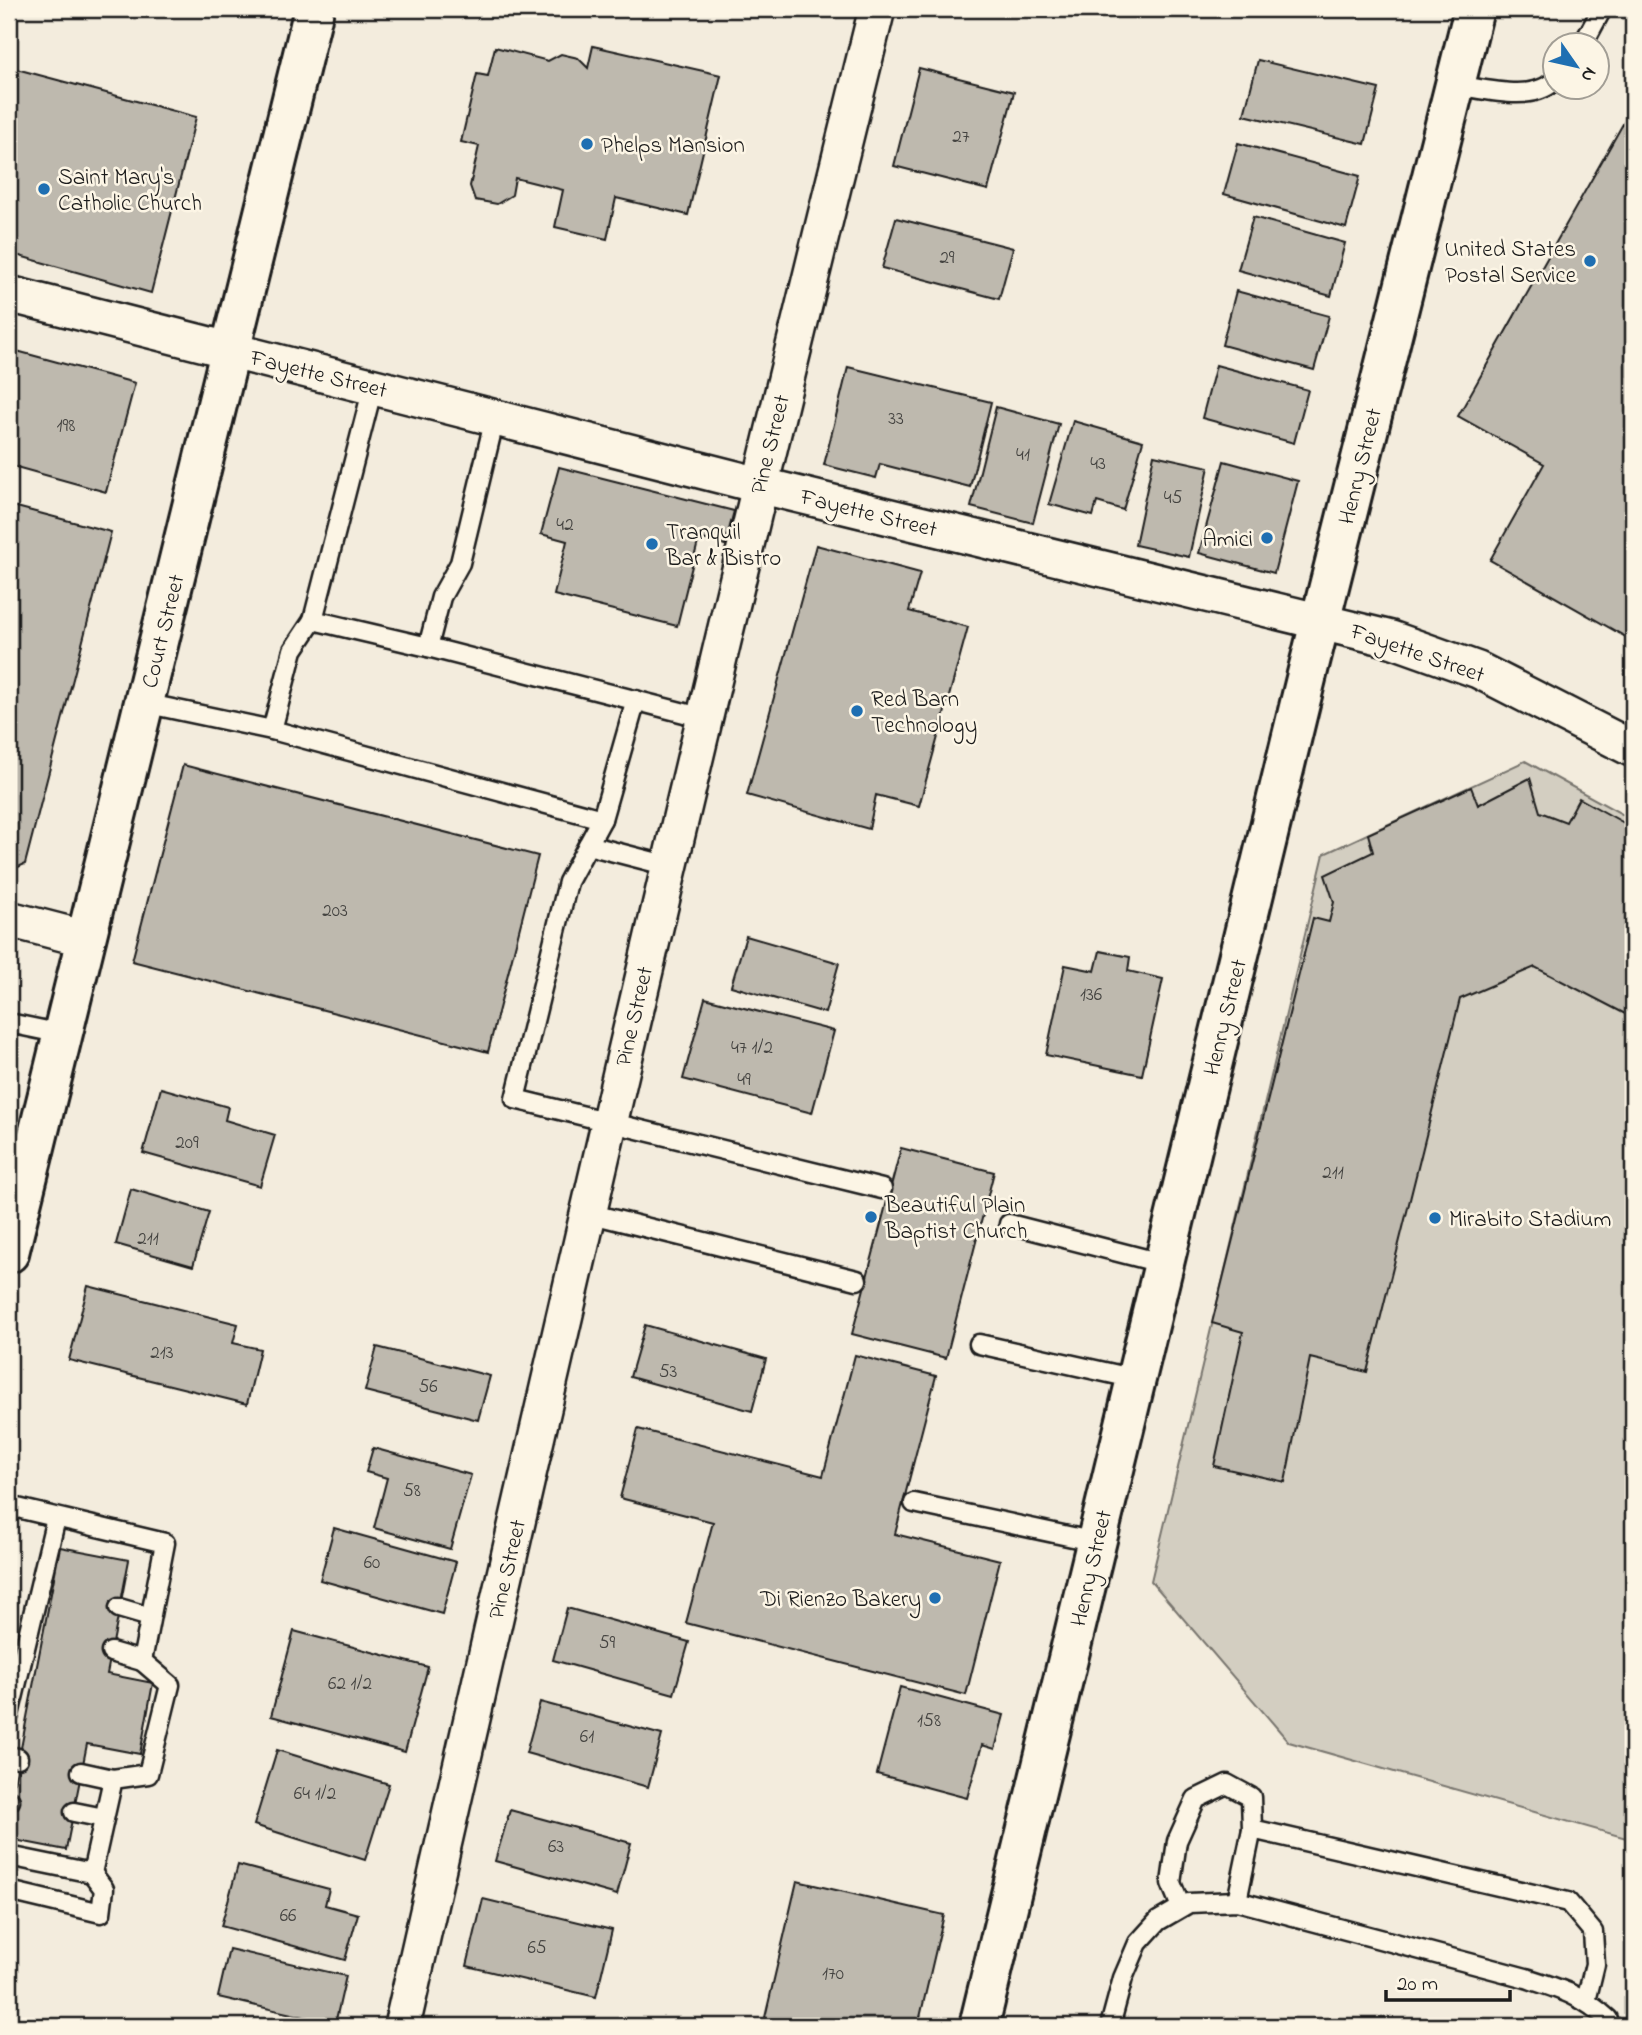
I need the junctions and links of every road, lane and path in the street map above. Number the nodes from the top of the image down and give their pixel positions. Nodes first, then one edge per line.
1 (314, 9) edge
2 (877, 9) edge
3 (1474, 9) edge
4 (1602, 9) edge
5 (1590, 32) edge
6 (1455, 85) junction
7 (1540, 90) edge
8 (9, 293) edge
9 (230, 351) junction
10 (373, 387) junction
11 (495, 418) junction
12 (759, 485) junction
13 (313, 620) junction
14 (1321, 621) junction
15 (428, 647) junction
16 (636, 700) junction
17 (144, 703) junction
18 (704, 718) junction
19 (272, 730) junction
20 (1633, 749) edge
21 (602, 819) junction
22 (588, 845) junction
23 (669, 866) junction
24 (9, 919) edge
25 (86, 939) junction
26 (9, 1023) edge
27 (62, 1034) junction
28 (608, 1122) junction
29 (882, 1189) dead end
30 (587, 1213) junction
31 (1009, 1224) dead end
32 (9, 1253) edge
33 (1164, 1264) junction
34 (857, 1280) dead end
35 (979, 1344) dead end
36 (1136, 1379) junction
37 (914, 1503) dead end
38 (9, 1506) edge
39 (56, 1518) junction
40 (1096, 1542) junction
41 (119, 1608) dead end
42 (150, 1617) junction
43 (111, 1652) dead end
44 (142, 1661) junction
45 (9, 1715) edge
46 (81, 1772) dead end
47 (113, 1779) junction
48 (74, 1812) dead end
49 (104, 1818) junction
50 (1252, 1829) junction
51 (9, 1856) edge
52 (92, 1873) junction
53 (9, 1891) edge
54 (1237, 1901) junction
55 (1181, 1907) junction
56 (1586, 2001) junction
57 (401, 2026) edge
58 (979, 2026) edge
59 (1110, 2026) edge
60 (1608, 2026) edge

1 - 9 street, Court Street
2 - 12 street, Pine Street
3 - 6 street, Henry Street
4 - 5 lane
6 - 7 lane
6 - 14 street, Henry Street
8 - 9 street, Fayette Street
9 - 10 street, Fayette Street
9 - 17 street, Court Street
10 - 11 street, Fayette Street
10 - 13 lane
11 - 12 street, Fayette Street
11 - 15 lane
12 - 14 street, Fayette Street
12 - 18 street, Pine Street
13 - 15 lane
13 - 19 lane
14 - 20 street, Fayette Street
14 - 33 street, Henry Street
15 - 16 lane
16 - 18 lane
16 - 21 lane
17 - 19 lane
17 - 25 street, Court Street
18 - 23 street, Pine Street
19 - 21 lane
21 - 22 lane
22 - 23 lane
22 - 28 lane
23 - 28 street, Pine Street
24 - 25 street
25 - 27 street, Court Street
26 - 27 lane
27 - 32 street, Court Street
28 - 29 lane
28 - 30 street, Pine Street
30 - 34 lane
30 - 57 street, Pine Street
31 - 33 lane
33 - 36 street, Henry Street
35 - 36 lane
36 - 40 street, Henry Street
37 - 40 lane
38 - 39 lane
39 - 42 lane
39 - 45 lane
40 - 58 street, Henry Street
41 - 42 lane
42 - 44 lane
43 - 44 lane
44 - 47 lane
46 - 47 lane
47 - 49 lane
48 - 49 lane
49 - 52 lane
50 - 54 lane
50 - 55 lane
50 - 56 lane
51 - 52 lane
52 - 53 lane
54 - 55 lane
54 - 56 lane
55 - 59 lane
56 - 60 lane

